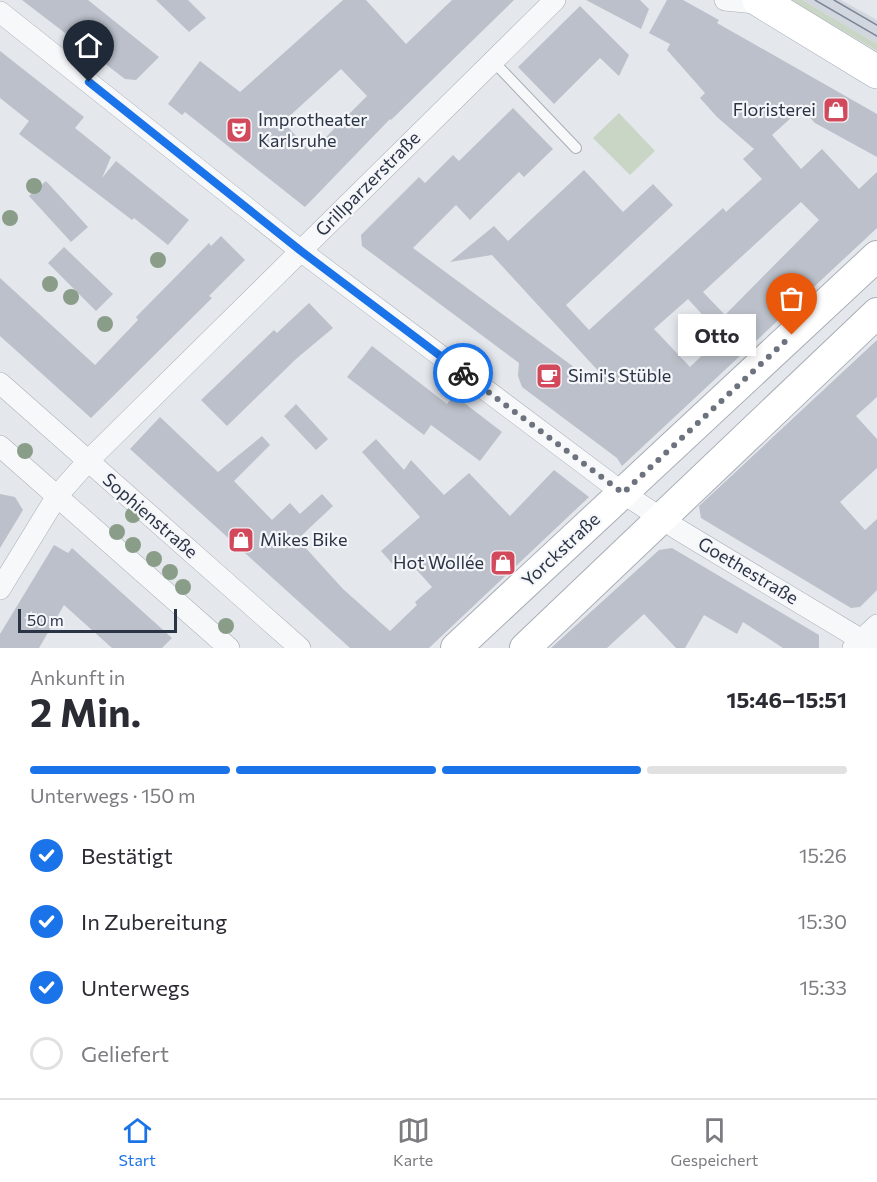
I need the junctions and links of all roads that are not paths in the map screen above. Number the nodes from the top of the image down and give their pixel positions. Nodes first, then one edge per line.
1 (555, 0) edge
2 (725, 0) edge
3 (762, 2) edge
4 (0, 12) edge
5 (492, 60) junction
6 (877, 72) edge
7 (576, 148) dead end
8 (301, 251) junction
9 (877, 256) edge
10 (877, 313) edge
11 (0, 383) edge
12 (0, 446) edge
13 (88, 461) junction
14 (623, 493) junction
15 (57, 496) junction
16 (663, 520) junction
17 (0, 589) edge
18 (877, 625) edge
19 (863, 645) edge
20 (229, 648) edge
21 (300, 648) edge
22 (456, 648) edge
23 (525, 648) edge

1 - 5 street, Grillparzerstraße
2 - 3 street
3 - 6 main road
4 - 8 street, Goethestraße
5 - 7 lane
5 - 8 street, Grillparzerstraße
8 - 13 street, Grillparzerstraße
8 - 14 street, Goethestraße
9 - 14 street, Yorckstraße
10 - 16 street
11 - 13 street, Sophienstraße
12 - 15 street
13 - 15 street, Grillparzerstraße
13 - 21 street, Sophienstraße
14 - 16 street, Goethestraße
14 - 22 street, Yorckstraße
15 - 17 street, Grillparzerstraße
15 - 20 street
16 - 19 street, Goethestraße
16 - 23 street
18 - 19 street

